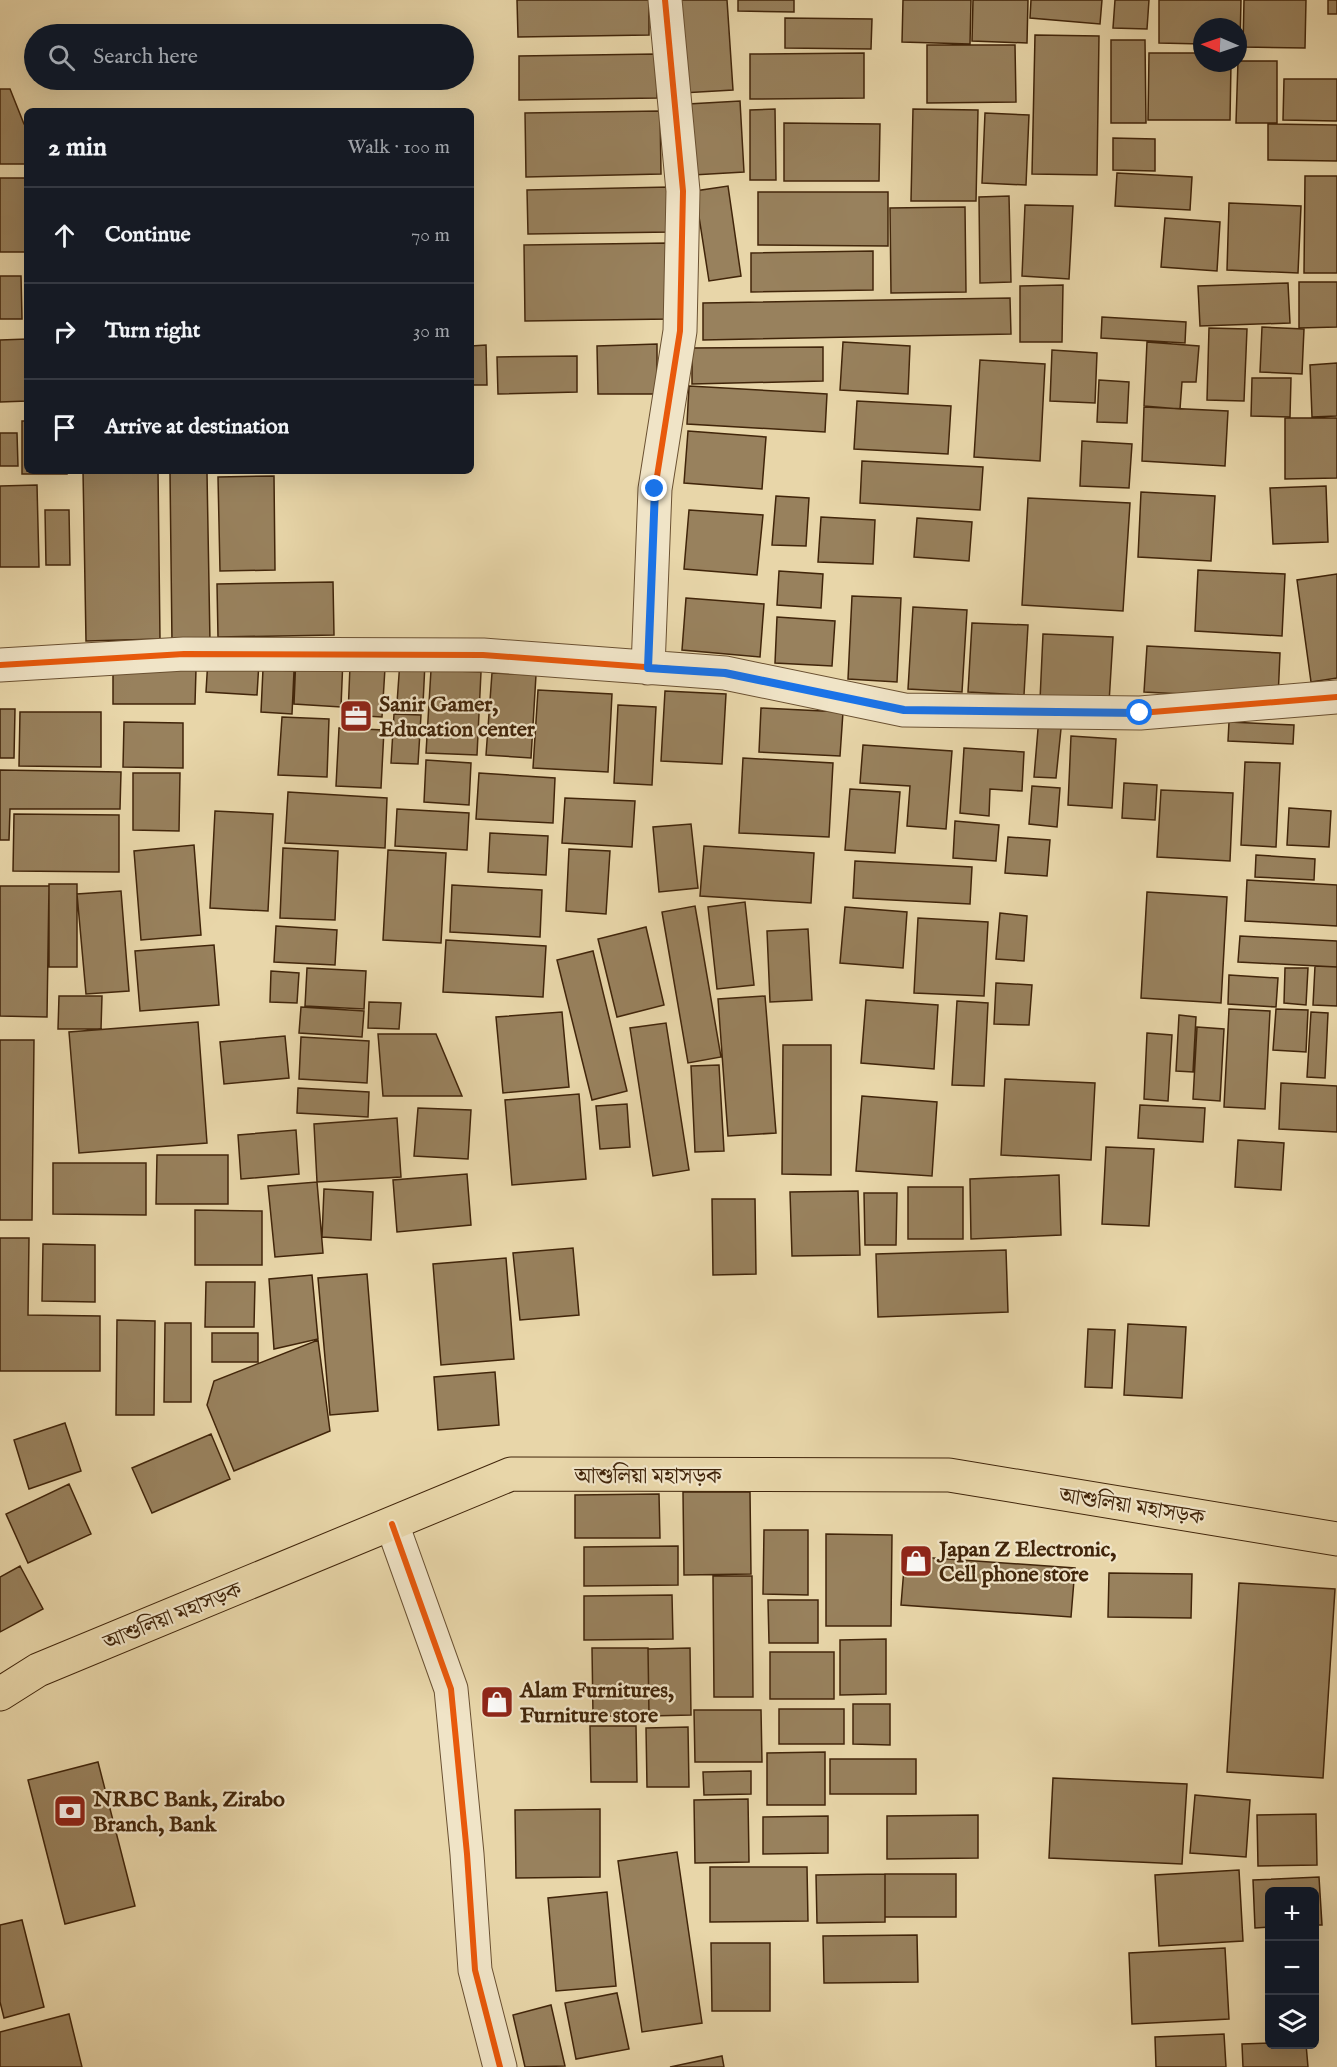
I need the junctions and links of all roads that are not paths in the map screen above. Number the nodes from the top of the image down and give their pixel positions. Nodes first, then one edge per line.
1 (665, 0) edge
2 (0, 664) edge
3 (648, 668) junction
4 (1337, 697) edge
5 (392, 1524) junction
6 (1337, 1539) edge
7 (0, 1694) edge
8 (500, 2067) edge

1 - 3 street
2 - 3 street
3 - 4 street
5 - 6 highway, আশুলিয়া মহাসড়ক
5 - 7 highway, আশুলিয়া মহাসড়ক
5 - 8 street

